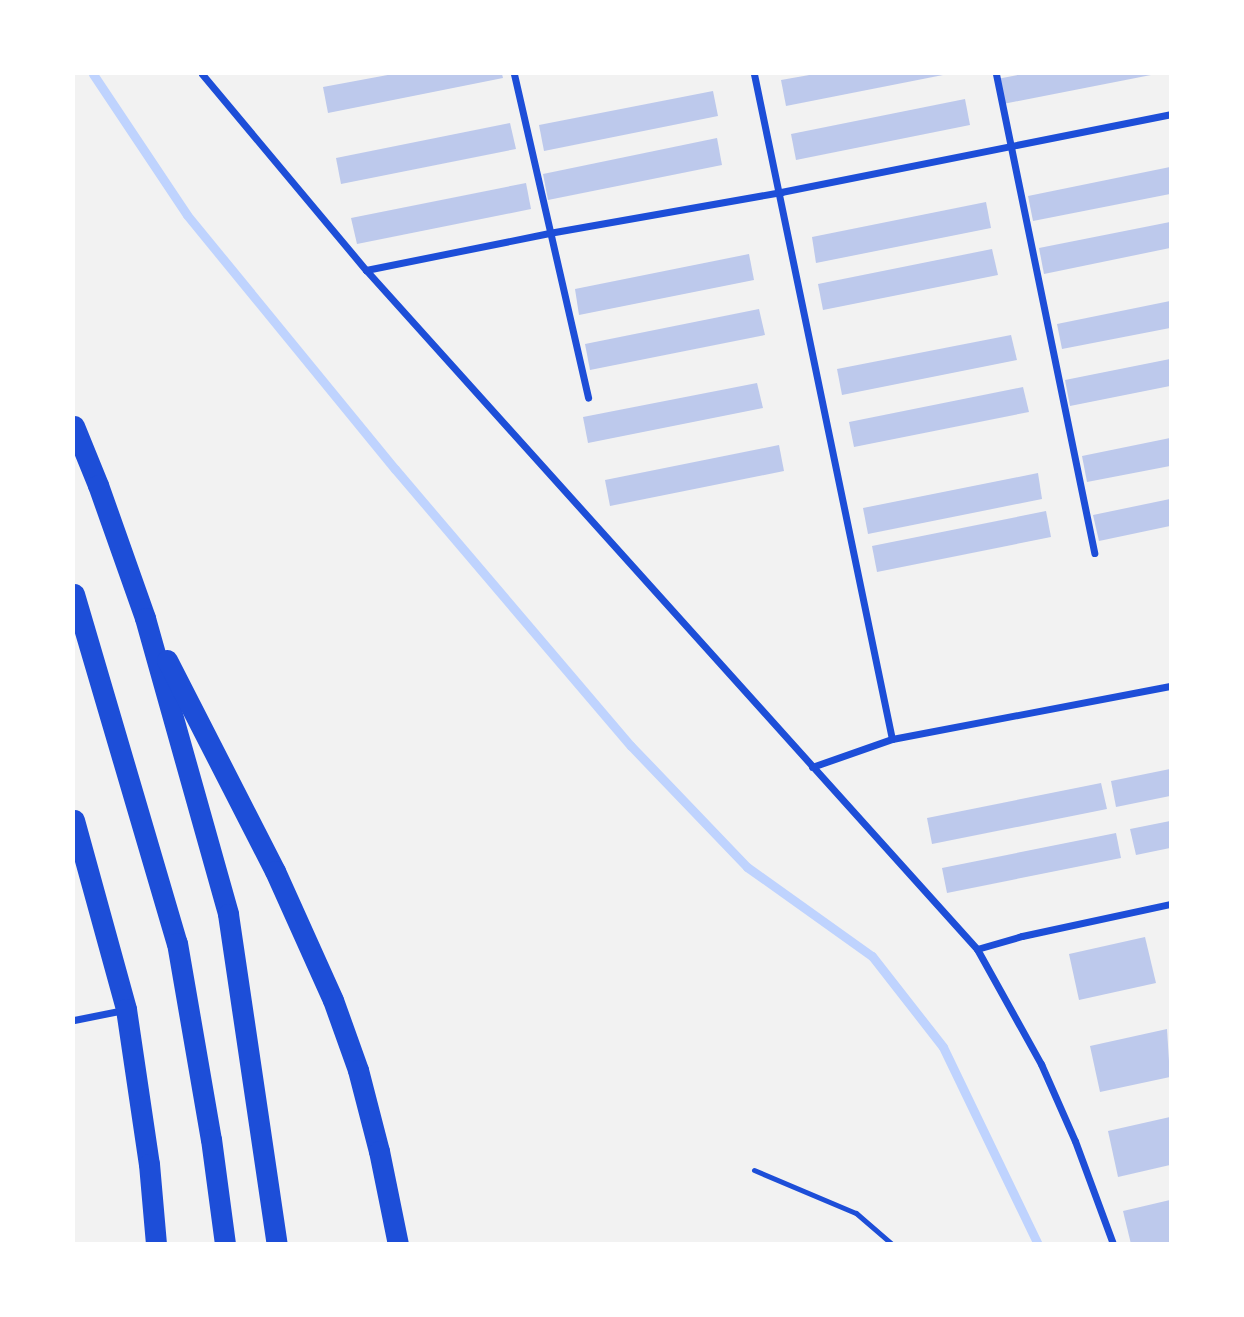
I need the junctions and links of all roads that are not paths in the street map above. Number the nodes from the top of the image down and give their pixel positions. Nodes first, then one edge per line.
1 (202, 74) edge
2 (513, 74) edge
3 (754, 74) edge
4 (996, 74) edge
5 (1171, 114) edge
6 (1011, 147) junction
7 (781, 192) junction
8 (549, 233) junction
9 (366, 270) junction
10 (588, 398) dead end
11 (74, 426) edge
12 (1094, 554) dead end
13 (74, 594) edge
14 (145, 618) junction
15 (1171, 686) edge
16 (892, 739) junction
17 (812, 767) junction
18 (74, 820) edge
19 (1171, 904) edge
20 (977, 949) junction
21 (127, 1009) junction
22 (74, 1020) edge
23 (754, 1170) dead end
24 (156, 1244) edge
25 (225, 1244) edge
26 (277, 1244) edge
27 (398, 1244) edge
28 (892, 1244) edge
29 (1113, 1244) edge

1 - 9 street
2 - 8 street
3 - 7 street
4 - 6 street
5 - 6 street
6 - 7 street
6 - 12 street
7 - 8 street
7 - 16 street
8 - 9 street
8 - 10 street
9 - 17 street
11 - 14 highway
13 - 25 highway
14 - 26 highway
14 - 27 highway
15 - 16 street
16 - 17 street
17 - 20 street
18 - 21 highway
19 - 20 street
20 - 29 street
21 - 22 street
21 - 24 highway
23 - 28 lane

